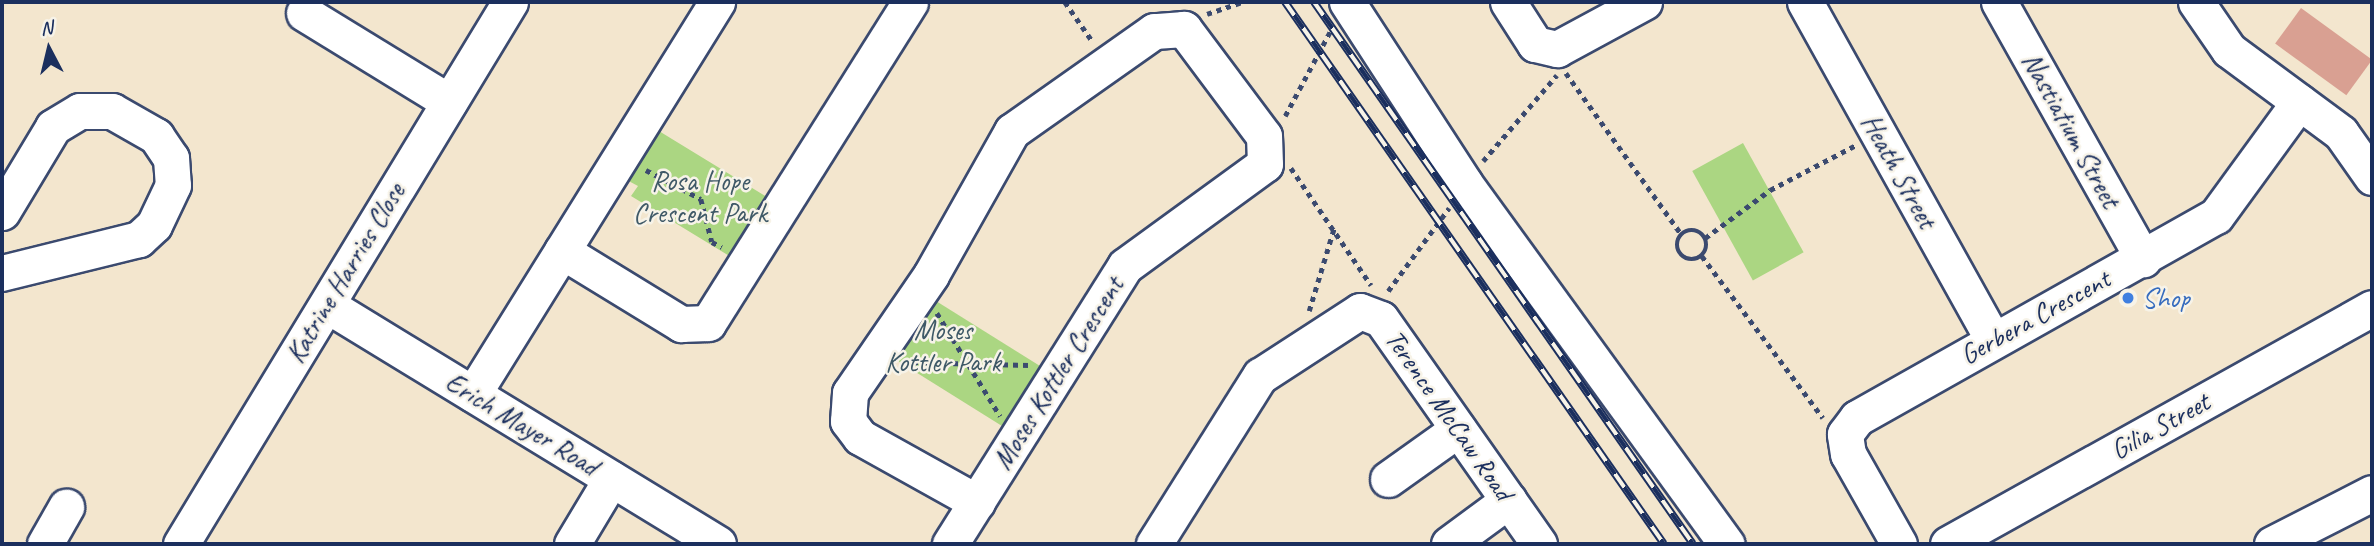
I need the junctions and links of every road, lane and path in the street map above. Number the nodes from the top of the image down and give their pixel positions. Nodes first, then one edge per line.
1 (510, 2) edge
2 (717, 2) edge
3 (910, 2) edge
4 (1065, 2) edge
5 (1508, 2) edge
6 (1644, 2) edge
7 (1805, 2) edge
8 (1999, 2) edge
9 (2196, 2) edge
10 (299, 6) edge
11 (1342, 8) edge
12 (1100, 53) dead end
13 (1562, 68) dead end
14 (449, 102) junction
15 (2299, 102) junction
16 (1867, 139) dead end
17 (621, 156) junction
18 (1267, 157) junction
19 (2372, 177) edge
20 (2, 212) edge
21 (1334, 228) junction
22 (1682, 234) junction
23 (1705, 238) junction
24 (562, 251) junction
25 (1702, 256) junction
26 (2143, 258) junction
27 (748, 260) junction
28 (2, 273) edge
29 (917, 287) junction
30 (1377, 299) dead end
31 (327, 305) junction
32 (2372, 308) edge
33 (1313, 339) junction
34 (1993, 340) junction
35 (877, 349) junction
36 (970, 367) junction
37 (1057, 374) junction
38 (472, 394) junction
39 (1823, 418) dead end
40 (1458, 429) junction
41 (1019, 435) junction
42 (611, 479) junction
43 (1388, 479) dead end
44 (2372, 493) edge
45 (1508, 500) junction
46 (977, 502) junction
47 (66, 507) dead end
48 (2290, 540) edge
49 (1161, 542) edge
50 (46, 544) edge
51 (181, 544) edge
52 (572, 544) edge
53 (718, 544) edge
54 (950, 544) edge
55 (1449, 544) edge
56 (1539, 544) edge
57 (1727, 544) edge
58 (1899, 544) edge
59 (1948, 544) edge

1 - 14 street, Katrine Harries Close
2 - 17 street
3 - 27 street
4 - 12 path
5 - 6 street
7 - 34 street, Heath Street
8 - 26 street, Nastiatium Street
9 - 15 street
10 - 14 street
11 - 18 path
11 - 57 street
13 - 22 path
14 - 31 street, Katrine Harries Close
15 - 19 street
15 - 26 street, Gerbera Crescent
16 - 23 path
17 - 24 street
17 - 27 path
18 - 21 path
18 - 29 street, Moses Kottler Crescent
18 - 37 street, Moses Kottler Crescent
20 - 28 street
21 - 30 path
21 - 33 path
22 - 23 path
22 - 25 path
23 - 25 path
24 - 27 street
24 - 38 street
25 - 39 path
26 - 34 street, Gerbera Crescent
29 - 35 street, Moses Kottler Crescent
29 - 36 path
31 - 38 street, Erich Mayer Road
31 - 51 street, Katrine Harries Close
32 - 59 street, Gilia Street
33 - 40 street, Terence McCaw Road
33 - 49 street, Terence McCaw Road
34 - 58 street, Gerbera Crescent
35 - 36 path
35 - 46 street, Moses Kottler Crescent
36 - 37 path
36 - 41 path
37 - 41 street, Moses Kottler Crescent
38 - 42 street, Erich Mayer Road
40 - 43 street
40 - 45 street, Terence McCaw Road
41 - 46 street, Moses Kottler Crescent
42 - 52 street
42 - 53 street, Erich Mayer Road
44 - 48 street
45 - 55 street
45 - 56 street, Terence McCaw Road
46 - 54 street, Moses Kottler Crescent
47 - 50 street

